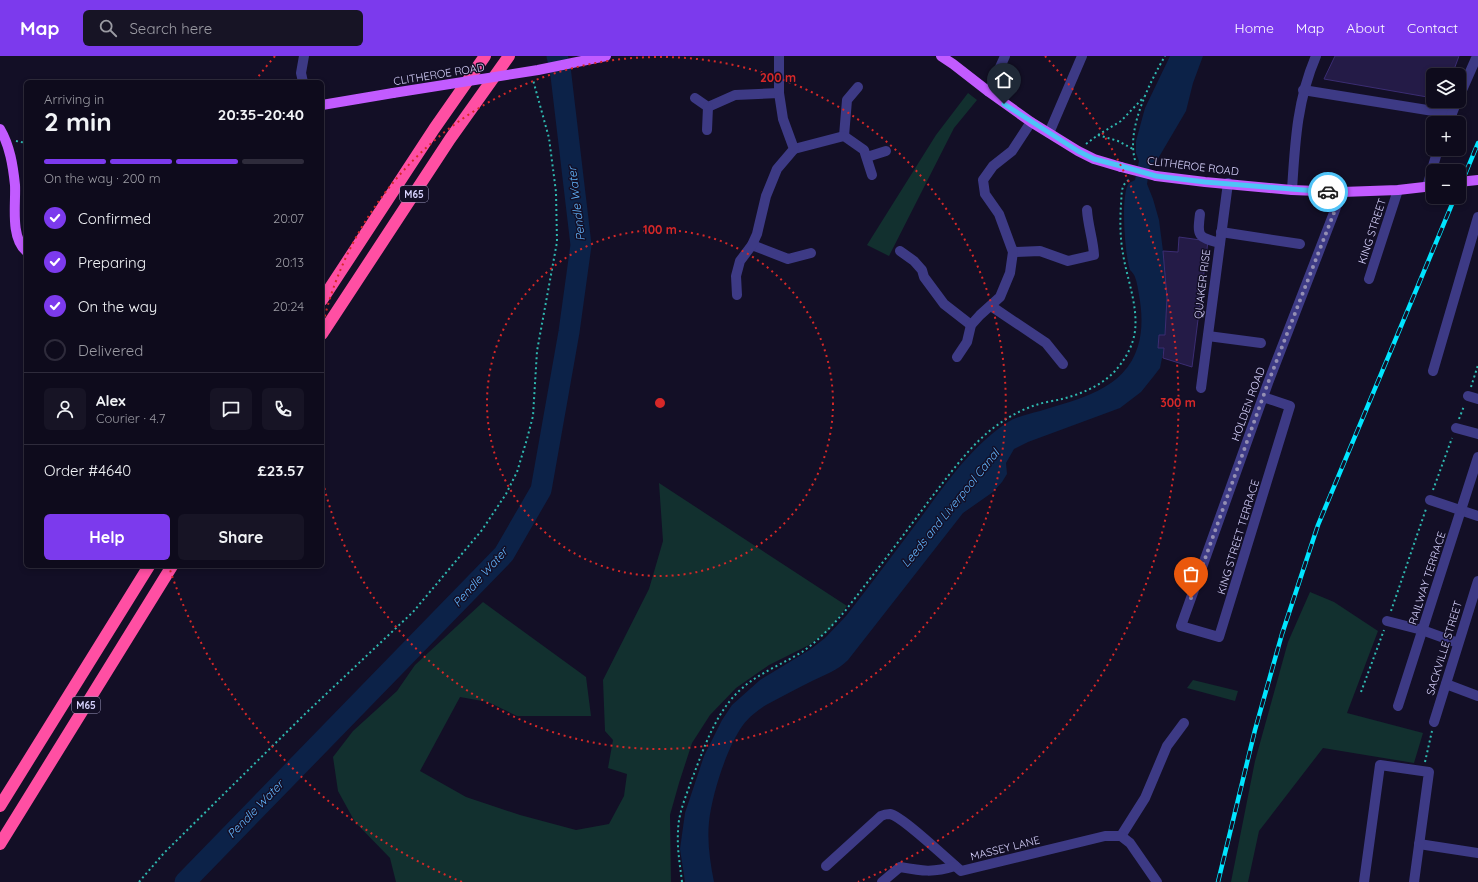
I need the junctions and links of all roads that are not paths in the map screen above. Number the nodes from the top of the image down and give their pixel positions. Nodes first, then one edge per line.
1 (304, 56) edge
2 (485, 56) edge
3 (509, 56) edge
4 (606, 56) edge
5 (779, 56) edge
6 (941, 56) edge
7 (1005, 56) edge
8 (1082, 56) edge
9 (1316, 56) edge
10 (1476, 56) edge
11 (303, 80) edge
12 (1466, 80) edge
13 (858, 87) dead end
14 (1303, 90) junction
15 (989, 92) junction
16 (779, 93) junction
17 (695, 98) dead end
18 (324, 105) edge
19 (708, 108) junction
20 (1435, 116) edge
21 (1031, 122) junction
22 (0, 129) edge
23 (707, 130) dead end
24 (1049, 133) junction
25 (844, 136) junction
26 (794, 149) junction
27 (886, 151) dead end
28 (867, 158) junction
29 (872, 175) dead end
30 (1478, 180) edge
31 (1466, 181) edge
32 (1228, 183) junction
33 (1426, 186) edge
34 (1292, 190) junction
35 (1398, 190) junction
36 (1342, 192) junction
37 (1087, 210) dead end
38 (1200, 214) dead end
39 (1478, 216) edge
40 (1221, 232) junction
41 (1220, 243) junction
42 (1300, 244) dead end
43 (752, 245) junction
44 (24, 249) edge
45 (900, 251) dead end
46 (1013, 252) junction
47 (811, 253) dead end
48 (1369, 279) dead end
49 (737, 295) dead end
50 (324, 297) edge
51 (991, 306) junction
52 (971, 325) junction
53 (324, 331) edge
54 (1208, 336) junction
55 (1261, 343) dead end
56 (957, 357) dead end
57 (1063, 364) dead end
58 (1433, 371) dead end
59 (1201, 388) dead end
60 (1468, 396) road end
61 (1263, 397) junction
62 (1478, 399) edge
63 (1456, 428) road end
64 (1478, 434) edge
65 (1478, 457) edge
66 (1430, 500) road end
67 (1461, 510) junction
68 (1478, 516) edge
69 (148, 568) edge
70 (171, 568) edge
71 (1477, 586) edge
72 (1387, 621) road end
73 (1181, 626) joint
74 (1422, 630) junction
75 (1458, 643) junction
76 (1446, 684) junction
77 (1478, 696) edge
78 (1398, 706) dead end
79 (1434, 722) road end
80 (1184, 723) dead end
81 (0, 806) edge
82 (1121, 836) junction
83 (0, 844) edge
84 (1419, 844) junction
85 (1478, 853) edge
86 (826, 866) dead end
87 (955, 866) junction
88 (882, 882) edge
89 (1157, 882) edge
90 (1364, 882) edge
91 (1414, 882) edge

1 - 11 street
2 - 50 highway, M65
3 - 53 highway, M65
4 - 18 main road, CLITHEROE ROAD, bridge
5 - 16 street
6 - 15 main road, CLITHEROE ROAD
7 - 15 street
8 - 24 street
9 - 14 street
10 - 12 street
13 - 25 street
14 - 20 street
14 - 34 street
15 - 21 main road, CLITHEROE ROAD
16 - 19 street
16 - 26 street
17 - 19 street
19 - 23 street
21 - 24 main road, CLITHEROE ROAD
21 - 46 street
22 - 44 main road
24 - 32 main road, CLITHEROE ROAD, bridge
25 - 26 street
25 - 28 street
26 - 43 street
27 - 28 street
28 - 29 street
30 - 31 main road
32 - 34 main road, CLITHEROE ROAD
32 - 40 street, QUAKER RISE
33 - 35 main road, CLITHEROE ROAD
34 - 36 main road, CLITHEROE ROAD
35 - 36 main road, CLITHEROE ROAD
35 - 48 street, KING STREET
36 - 61 street, HOLDEN ROAD
37 - 46 street
38 - 41 street
39 - 58 street
40 - 41 street, QUAKER RISE
40 - 42 street
41 - 54 street, QUAKER RISE
43 - 47 street
43 - 49 street
45 - 52 street
46 - 51 street
51 - 52 street
51 - 57 street
52 - 56 street
54 - 55 street
54 - 59 street, QUAKER RISE
60 - 62 street
61 - 73 street, HOLDEN ROAD
61 - 73 street, KING STREET TERRACE
63 - 64 street
65 - 67 street, RAILWAY TERRACE
66 - 67 street
67 - 68 street
67 - 74 street, RAILWAY TERRACE
69 - 81 highway, M65
70 - 83 highway, M65
71 - 75 street, SACKVILLE STREET
72 - 74 street
74 - 75 street
74 - 78 street, RAILWAY TERRACE
75 - 76 street, SACKVILLE STREET
76 - 77 street
76 - 79 street, SACKVILLE STREET
80 - 82 street
82 - 87 street, MASSEY LANE
82 - 89 street
84 - 85 street
84 - 90 street
84 - 91 street
86 - 87 street
87 - 88 street

